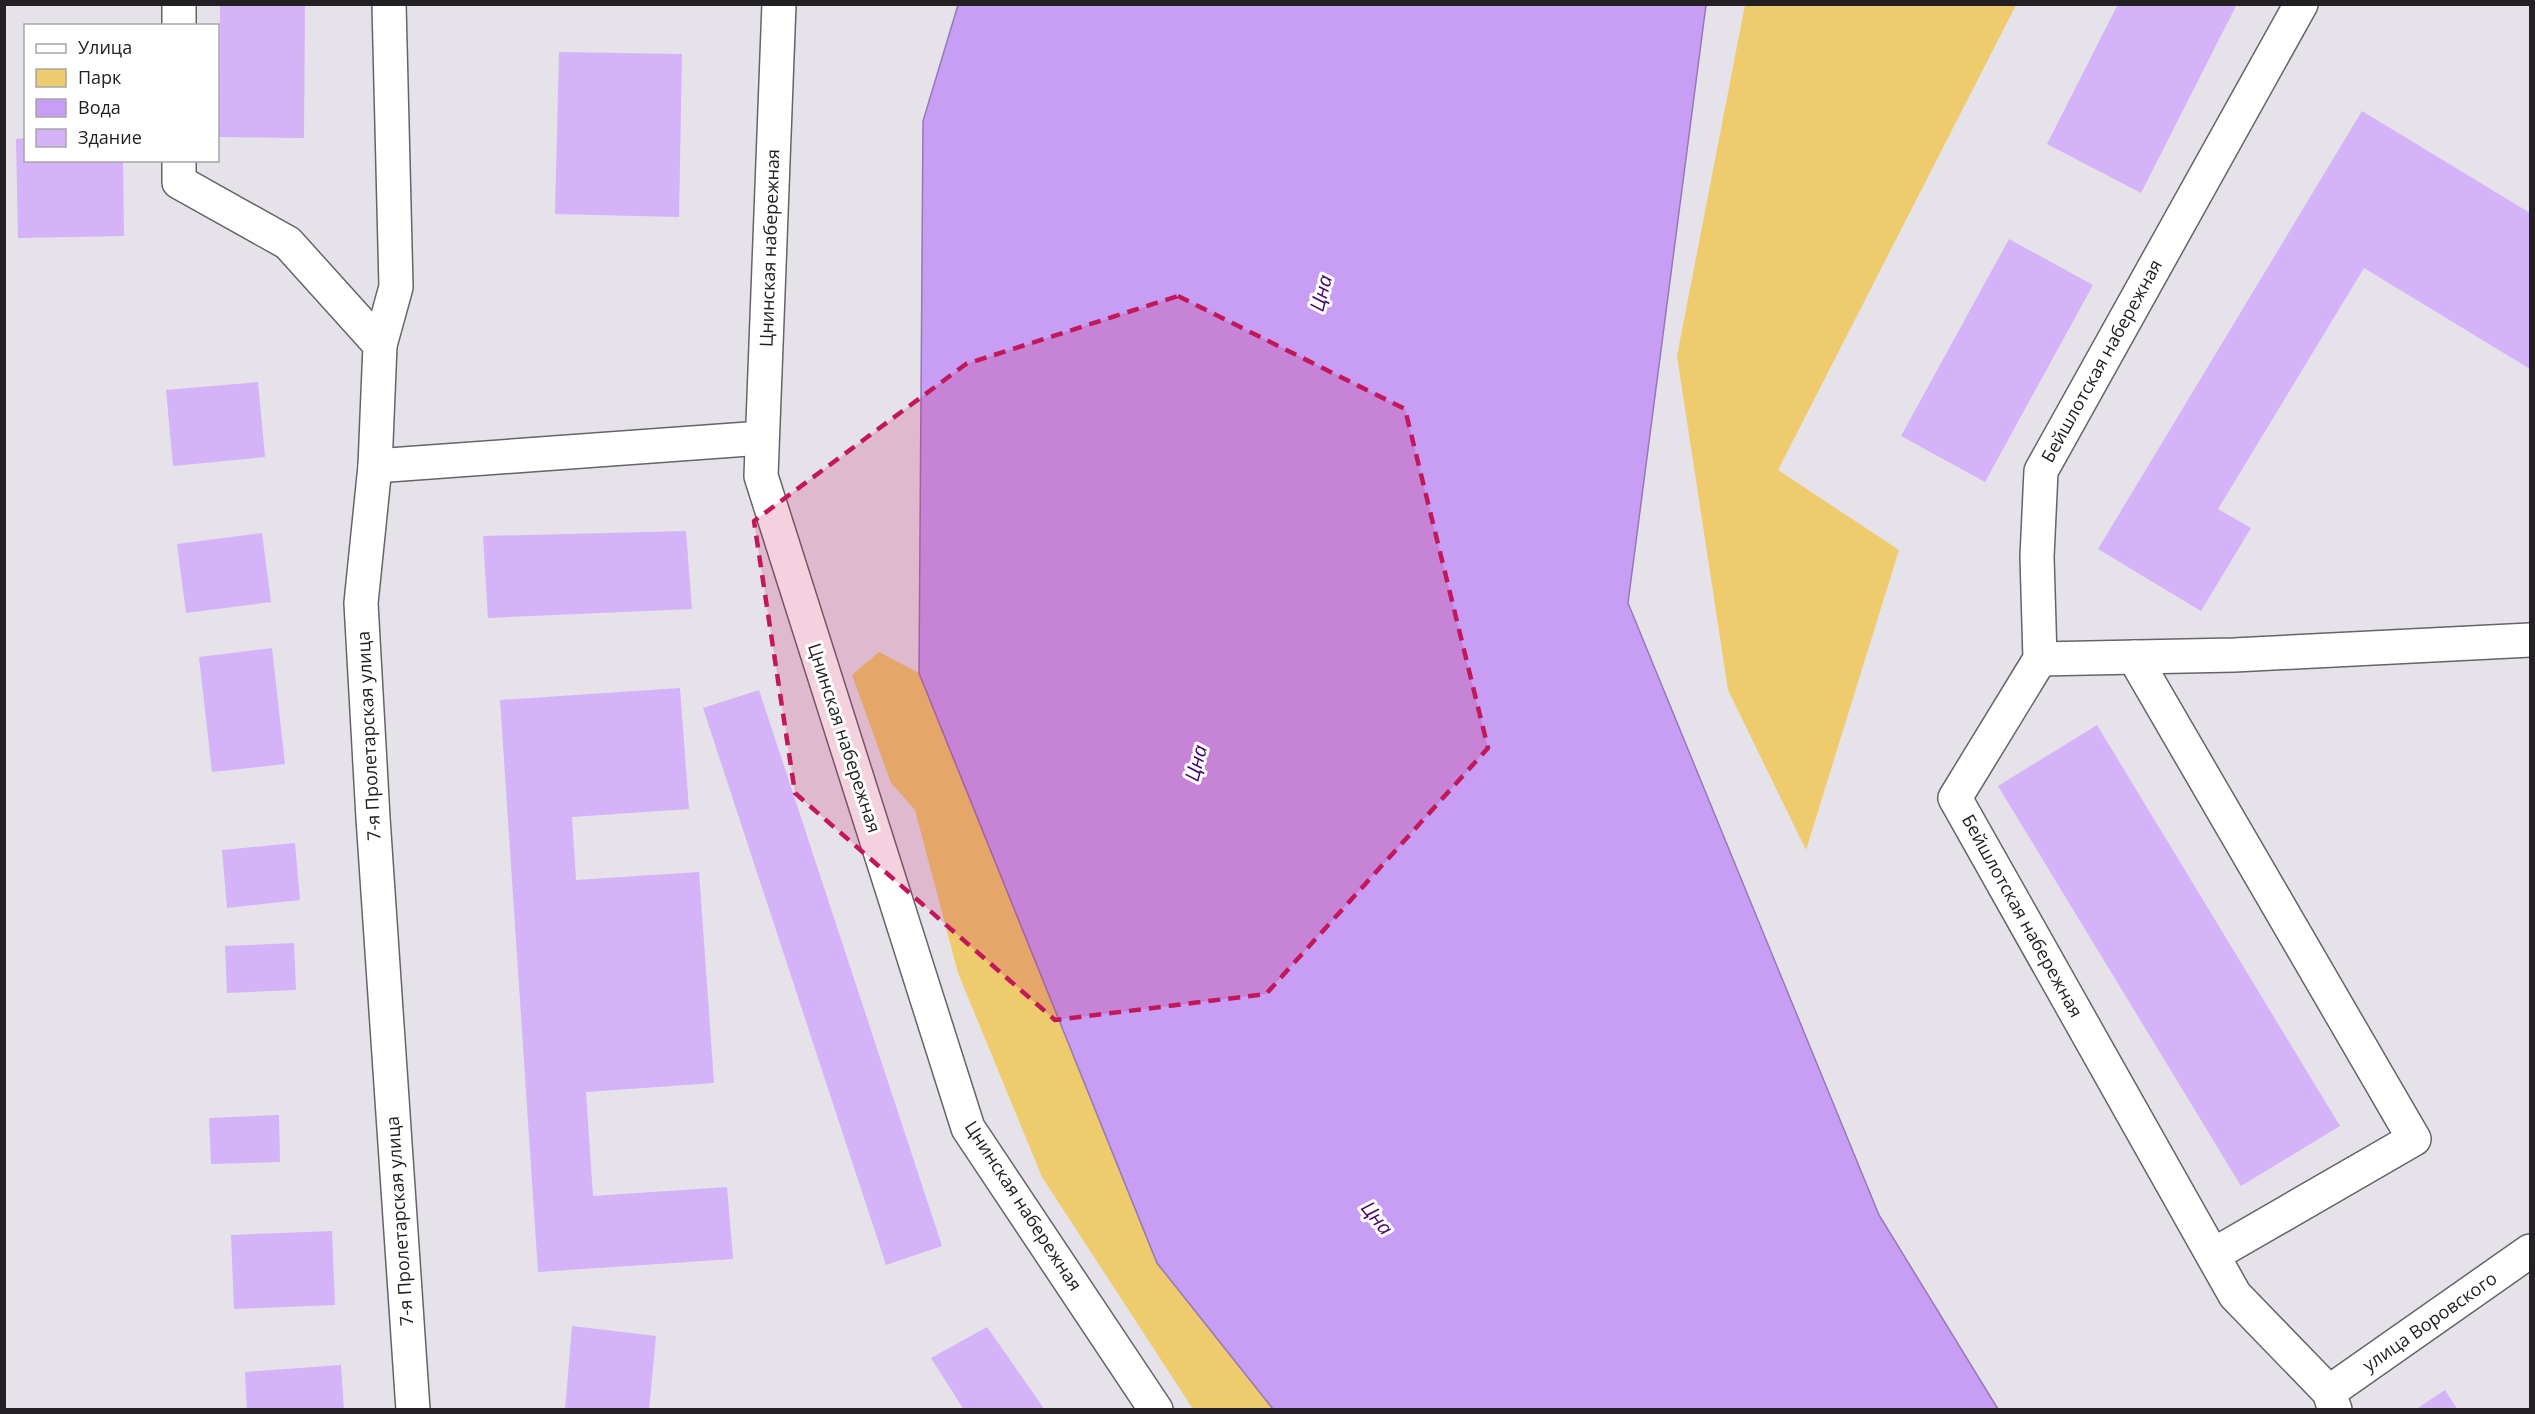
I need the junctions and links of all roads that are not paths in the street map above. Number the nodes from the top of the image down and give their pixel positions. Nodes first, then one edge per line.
1 (179, 4) edge
2 (389, 4) edge
3 (778, 4) edge
4 (2301, 4) edge
5 (179, 24) edge
6 (179, 162) edge
7 (380, 345) junction
8 (762, 438) junction
9 (375, 466) junction
10 (2530, 640) edge
11 (2134, 657) junction
12 (2040, 658) junction
13 (2530, 1251) edge
14 (2213, 1255) junction
15 (2332, 1401) edge
16 (413, 1410) edge
17 (1156, 1410) edge

1 - 5 street
2 - 7 street, 7-я Пролетарская улица
3 - 8 street, Цнинская набережная
4 - 12 street, Бейшлотская набережная
6 - 7 street
7 - 9 street, 7-я Пролетарская улица
8 - 9 street
8 - 17 street, Цнинская набережная
9 - 16 street, 7-я Пролетарская улица
10 - 11 street
11 - 12 street
11 - 14 street
12 - 14 street, Бейшлотская набережная
13 - 15 street, улица Воровского
14 - 15 street, Бейшлотская набережная

